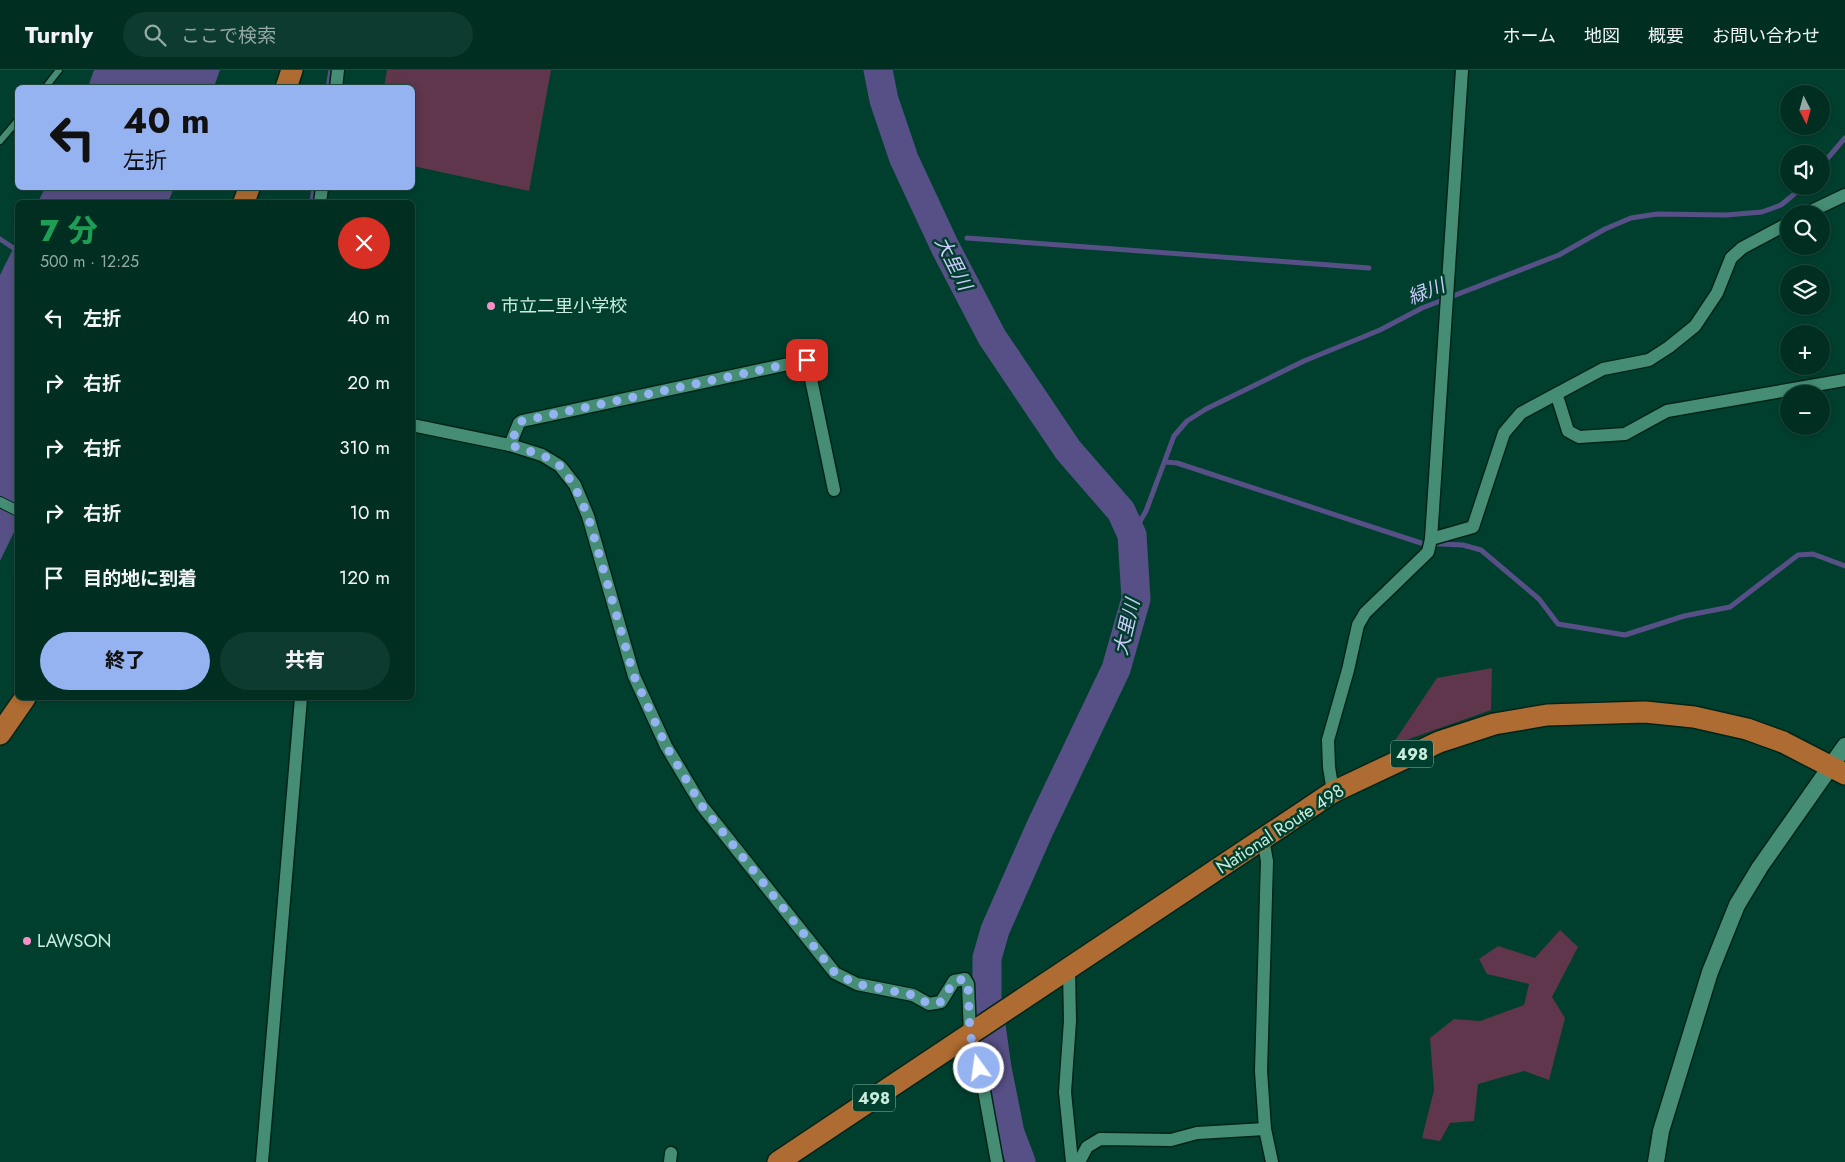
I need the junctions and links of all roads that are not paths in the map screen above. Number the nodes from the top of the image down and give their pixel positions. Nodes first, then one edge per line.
1 (59, 70) edge
2 (292, 70) edge
3 (338, 70) edge
4 (1462, 70) edge
5 (47, 85) edge
6 (287, 85) edge
7 (336, 85) edge
8 (15, 123) edge
9 (0, 140) edge
10 (1845, 195) edge
11 (1824, 205) edge
12 (1780, 227) edge
13 (1845, 380) edge
14 (1557, 396) junction
15 (415, 426) edge
16 (510, 445) junction
17 (834, 490) dead end
18 (0, 502) edge
19 (15, 510) edge
20 (1432, 539) junction
21 (24, 700) edge
22 (301, 700) edge
23 (0, 734) edge
24 (1845, 746) edge
25 (1839, 770) edge
26 (1333, 792) junction
27 (1263, 839) junction
28 (1069, 968) junction
29 (970, 1034) junction
30 (1265, 1130) junction
31 (262, 1162) edge
32 (778, 1162) edge
33 (997, 1162) edge
34 (1072, 1162) edge
35 (1079, 1162) edge
36 (1272, 1162) edge
37 (1656, 1162) edge

1 - 5 lane
2 - 6 highway
3 - 7 street
4 - 20 street
8 - 9 lane
10 - 11 street
12 - 14 street
13 - 14 street
14 - 20 street
15 - 16 street
16 - 17 street
16 - 29 street
18 - 19 street
20 - 26 street
21 - 23 highway
22 - 31 street
24 - 25 street
25 - 26 highway, National Route 498 / 498
25 - 37 street
26 - 27 highway, National Route 498 / 498
27 - 28 highway, National Route 498 / 498
27 - 30 street
28 - 29 highway, National Route 498 / 498
28 - 34 street
29 - 32 highway, National Route 498 / 498
29 - 33 street
30 - 35 street
30 - 36 street

